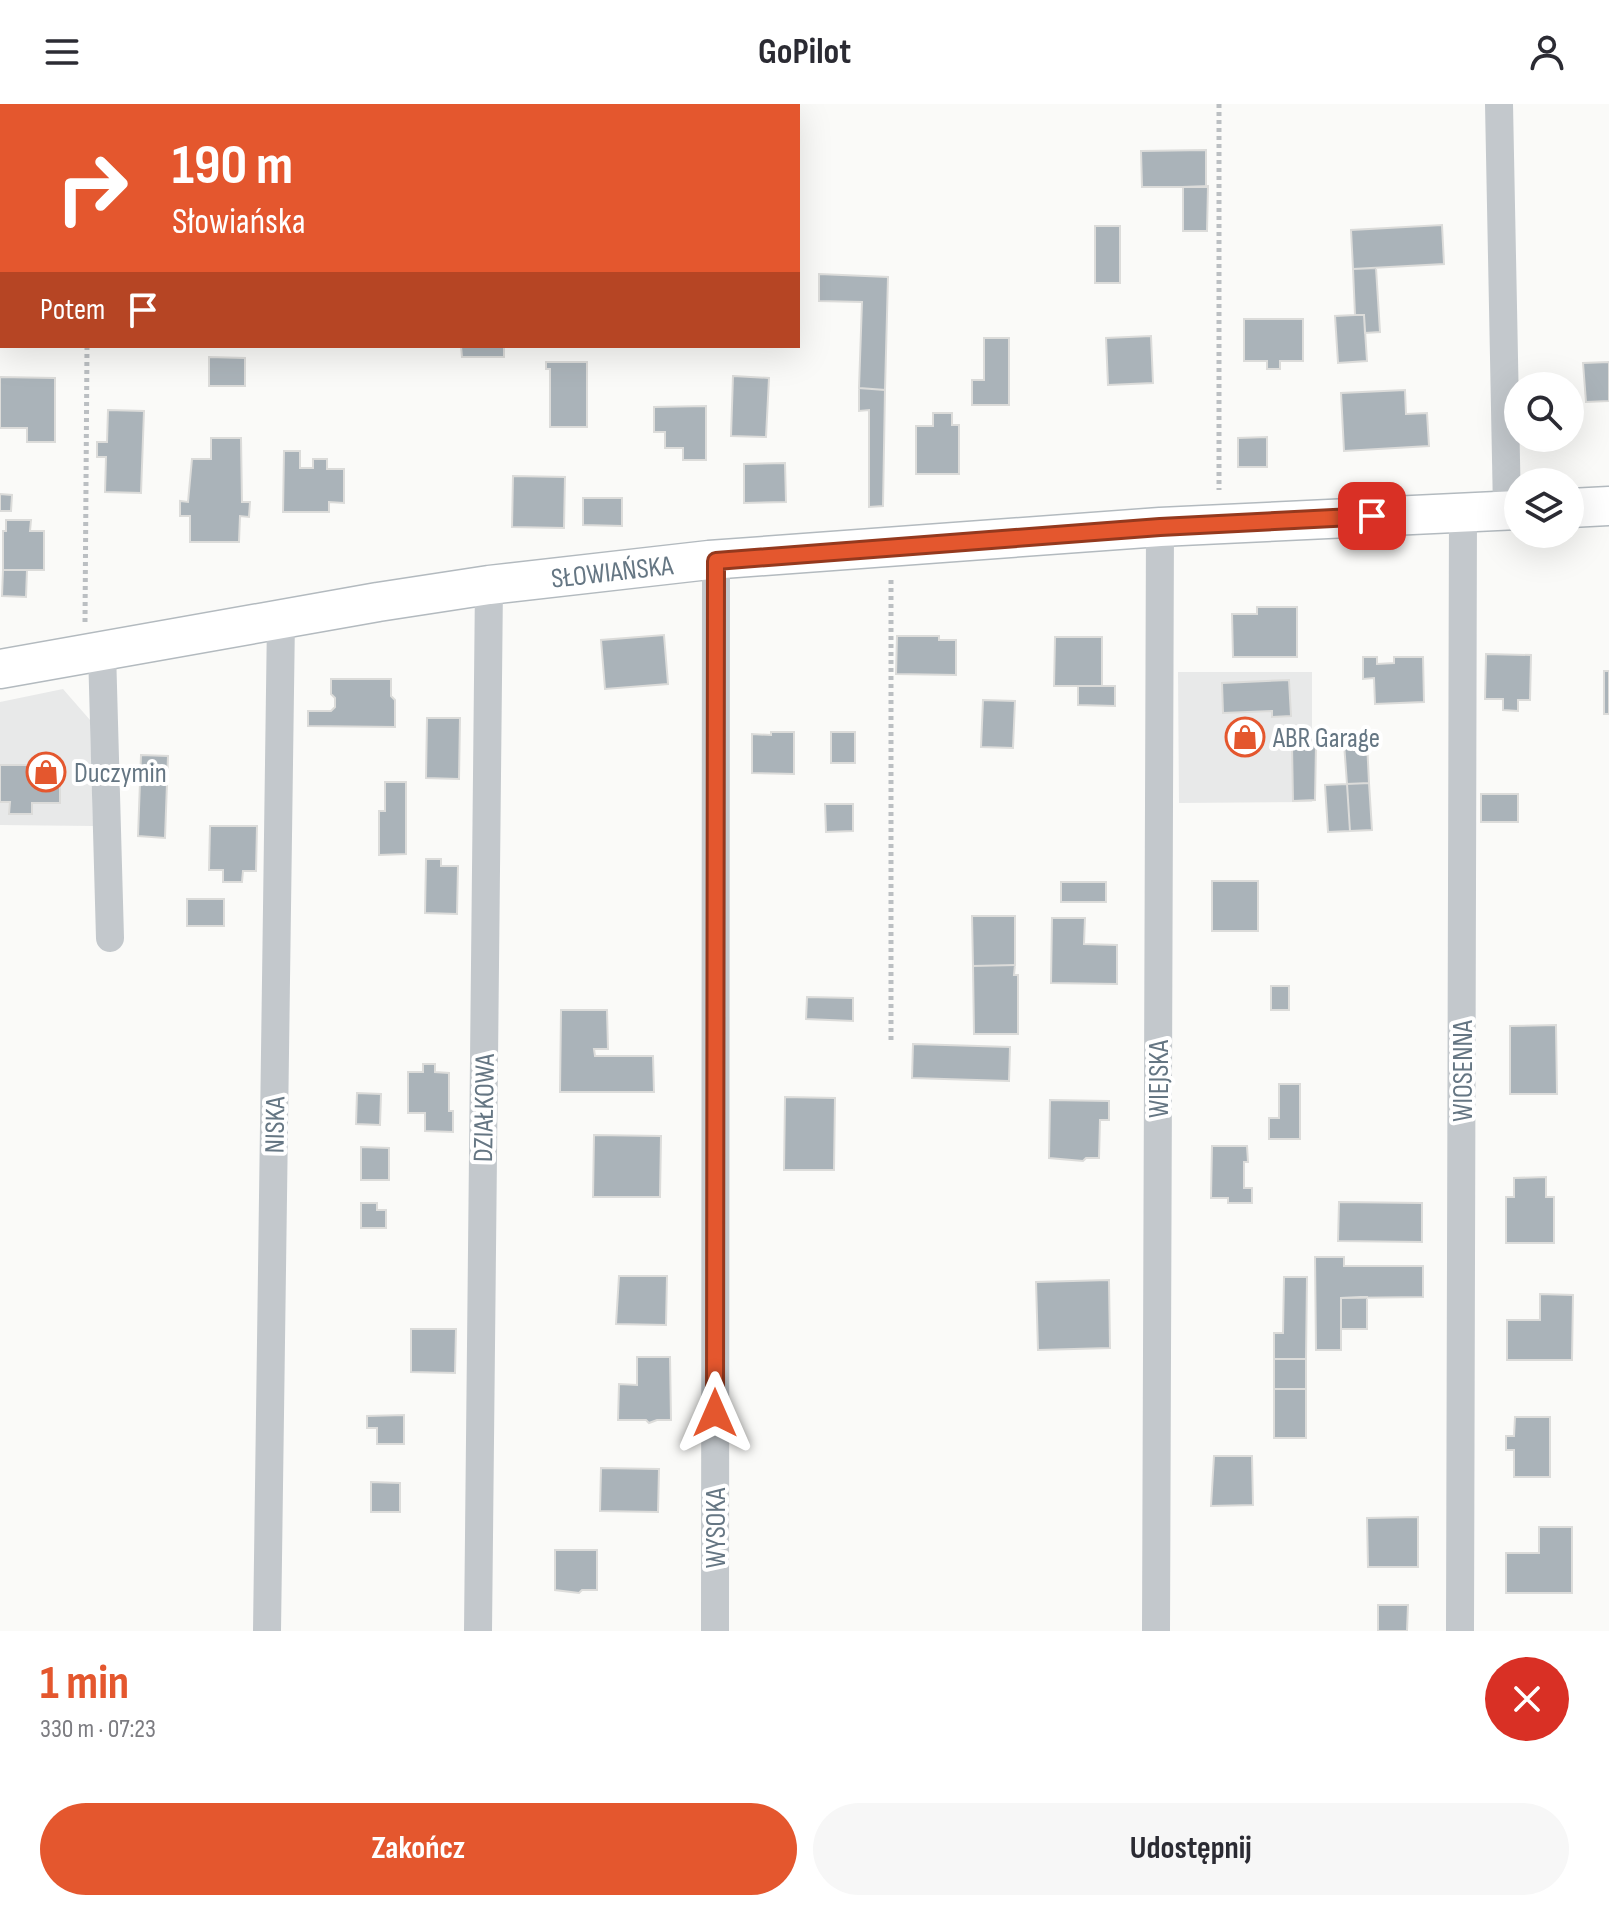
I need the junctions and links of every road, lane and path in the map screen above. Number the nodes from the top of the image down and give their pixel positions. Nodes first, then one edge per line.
1 (1219, 104) edge
2 (1499, 104) edge
3 (87, 348) edge
4 (1511, 468) edge
5 (1609, 506) edge
6 (1584, 507) edge
7 (1504, 510) edge
8 (1463, 512) junction
9 (1219, 523) junction
10 (1160, 527) junction
11 (891, 546) junction
12 (716, 561) junction
13 (489, 585) junction
14 (281, 619) junction
15 (93, 653) junction
16 (0, 669) edge
17 (110, 938) dead end
18 (891, 1040) dead end
19 (267, 1631) edge
20 (478, 1631) edge
21 (715, 1631) edge
22 (1156, 1631) edge
23 (1460, 1631) edge

1 - 9 path
2 - 4 street
3 - 15 path
5 - 6 street
7 - 8 street, SŁOWIAŃSKA
8 - 9 street, SŁOWIAŃSKA
8 - 23 street, WIOSENNA
9 - 10 street, SŁOWIAŃSKA
10 - 11 street, SŁOWIAŃSKA
10 - 22 street, WIEJSKA
11 - 12 street, SŁOWIAŃSKA
11 - 18 path
12 - 13 street, SŁOWIAŃSKA
12 - 21 street, WYSOKA
13 - 14 street, SŁOWIAŃSKA
13 - 20 street, DZIAŁKOWA
14 - 15 street, SŁOWIAŃSKA
14 - 19 street, NISKA
15 - 16 street, SŁOWIAŃSKA
15 - 17 street

